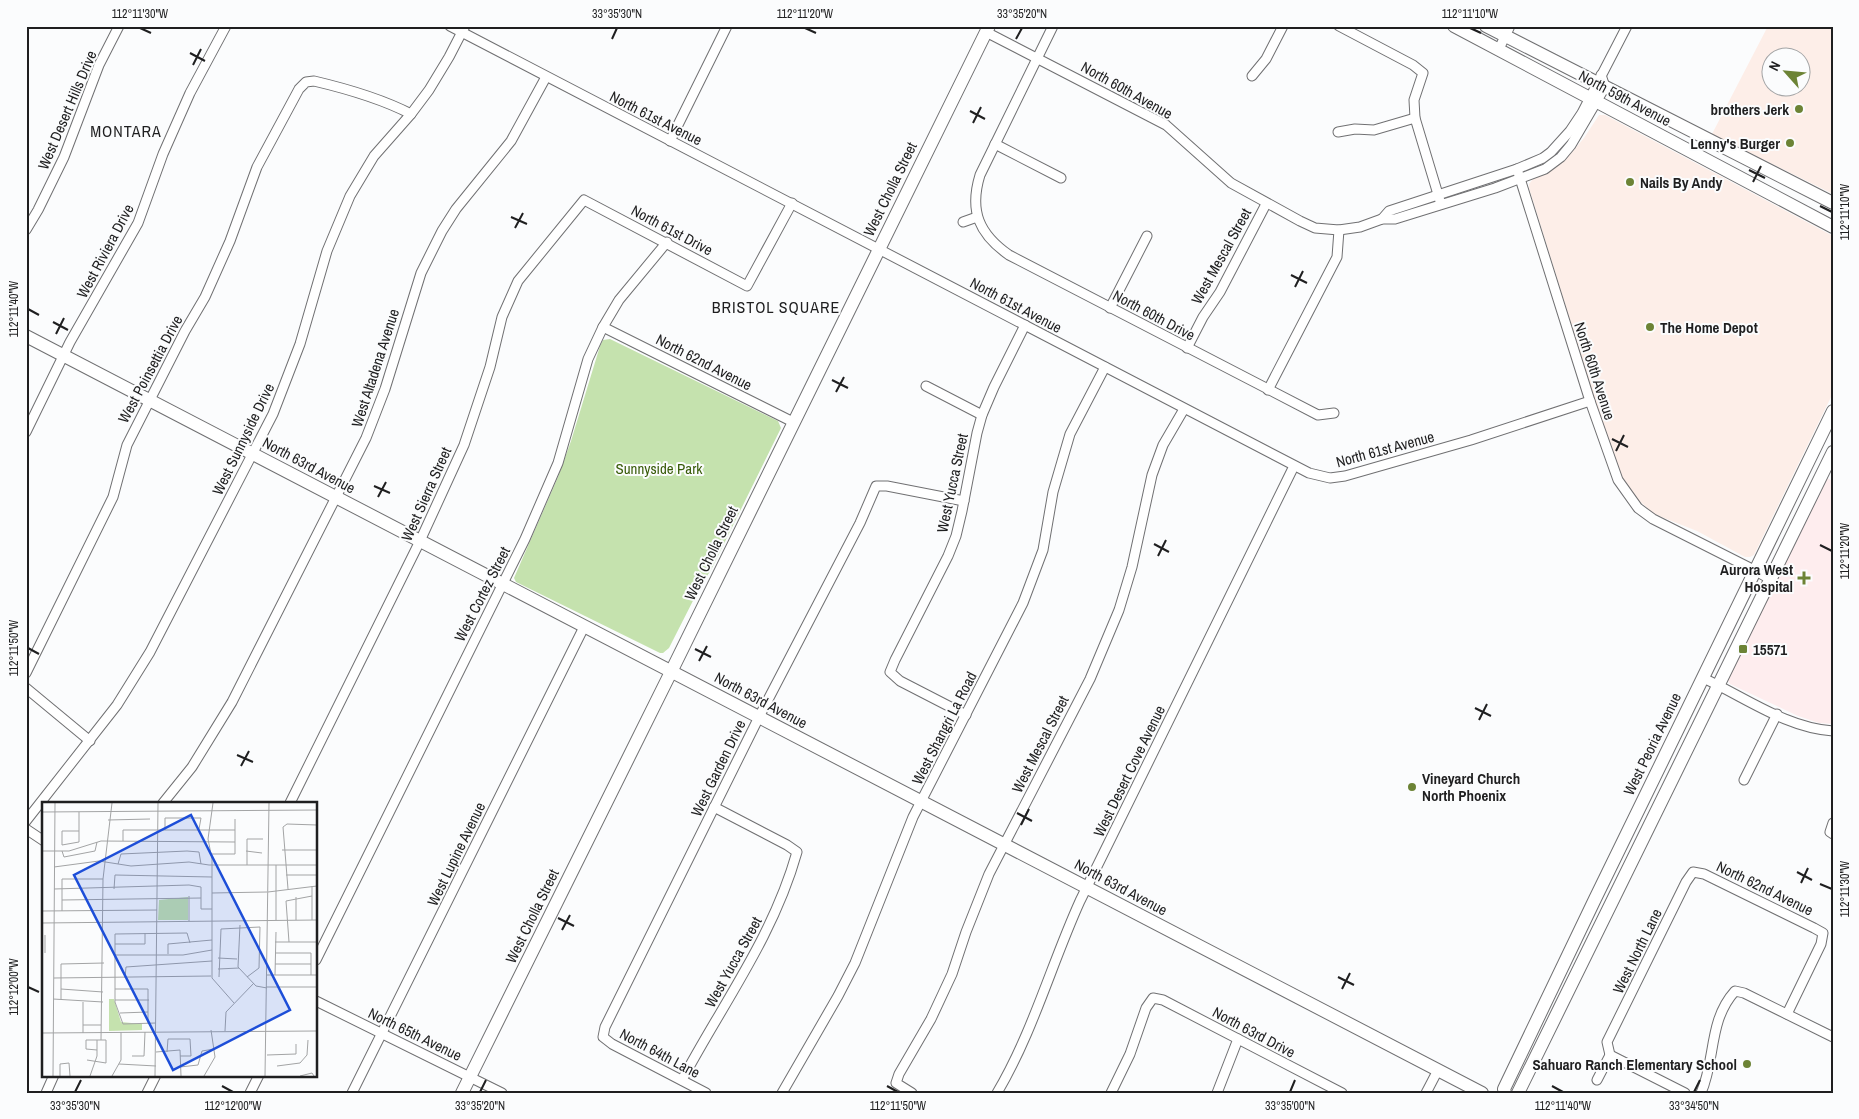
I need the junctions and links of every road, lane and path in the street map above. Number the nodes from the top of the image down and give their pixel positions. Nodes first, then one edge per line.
1 (119, 26) edge
2 (226, 26) edge
3 (450, 26) edge
4 (727, 26) edge
5 (1053, 26) edge
6 (1283, 26) edge
7 (1339, 26) edge
8 (1454, 26) edge
9 (1486, 26) edge
10 (1626, 26) edge
11 (463, 29) edge
12 (988, 29) edge
13 (1508, 31) edge
14 (1499, 49) junction
15 (1037, 58) junction
16 (1252, 76) dead end
17 (546, 77) junction
18 (1601, 81) junction
19 (1593, 100) junction
20 (411, 114) junction
21 (1415, 118) junction
22 (1338, 132) dead end
23 (670, 141) junction
24 (995, 144) junction
25 (1517, 169) junction
26 (1061, 178) dead end
27 (1520, 180) junction
28 (1439, 195) junction
29 (584, 200) joint
30 (1833, 202) edge
31 (792, 203) junction
32 (1266, 204) junction
33 (1441, 205) junction
34 (977, 217) junction
35 (1382, 219) junction
36 (963, 222) dead end
37 (1833, 227) edge
38 (26, 230) edge
39 (1339, 230) junction
40 (1147, 236) dead end
41 (667, 242) junction
42 (879, 248) junction
43 (1110, 308) junction
44 (1025, 326) junction
45 (603, 327) junction
46 (26, 336) edge
47 (1187, 348) junction
48 (63, 356) junction
49 (1105, 367) junction
50 (926, 386) dead end
51 (1268, 390) junction
52 (149, 400) junction
53 (1590, 401) junction
54 (1184, 408) junction
55 (1334, 413) dead end
56 (982, 415) junction
57 (1832, 417) edge
58 (793, 422) junction
59 (26, 432) edge
60 (1833, 452) edge
61 (253, 454) junction
62 (1294, 466) junction
63 (336, 498) junction
64 (964, 501) junction
65 (420, 541) junction
66 (1756, 571) junction
67 (1770, 579) junction
68 (502, 584) junction
69 (584, 627) junction
70 (671, 672) junction
71 (26, 673) edge
72 (1703, 678) junction
73 (1718, 685) junction
74 (26, 688) edge
75 (1777, 714) junction
76 (966, 715) junction
77 (759, 718) junction
78 (1833, 731) edge
79 (90, 741) junction
80 (1744, 780) dead end
81 (1648, 790) junction
82 (164, 802) edge
83 (290, 802) edge
84 (921, 802) junction
85 (714, 807) junction
86 (26, 821) edge
87 (26, 829) edge
88 (42, 840) edge
89 (1004, 844) junction
90 (1693, 872) joint
91 (1620, 885) junction
92 (1087, 888) junction
93 (318, 956) edge
94 (318, 1002) edge
95 (1787, 1014) junction
96 (382, 1033) junction
97 (1833, 1037) edge
98 (603, 1038) joint
99 (1238, 1039) junction
100 (1610, 1054) junction
101 (1438, 1070) junction
102 (54, 1076) edge
103 (156, 1076) edge
104 (258, 1076) edge
105 (470, 1076) junction
106 (682, 1080) junction
107 (1597, 1080) dead end
108 (1323, 1083) junction
109 (46, 1093) edge
110 (148, 1093) edge
111 (250, 1093) edge
112 (352, 1093) edge
113 (462, 1093) edge
114 (502, 1093) edge
115 (706, 1093) edge
116 (782, 1093) edge
117 (912, 1093) edge
118 (997, 1093) edge
119 (1111, 1093) edge
120 (1217, 1093) edge
121 (1320, 1093) edge
122 (1342, 1093) edge
123 (1426, 1093) edge
124 (1482, 1093) edge
125 (1505, 1093) edge
126 (1518, 1093) edge
127 (1685, 1093) edge
128 (1701, 1093) edge

1 - 38 street, West Desert Hills Drive
2 - 48 street, West Riviera Drive
3 - 11 street, North 61st Avenue
4 - 23 street
5 - 15 street
6 - 16 street
7 - 21 street
8 - 14 street, North 59th Avenue
9 - 13 street, North 59th Avenue
10 - 18 street
11 - 17 street, North 61st Avenue
11 - 20 street, West Sunnyside Drive
12 - 15 street, North 60th Avenue
12 - 42 street, West Cholla Street
13 - 14 street
13 - 18 street, North 59th Avenue
14 - 19 street, North 59th Avenue
15 - 24 street
15 - 32 street, North 60th Avenue
17 - 23 street, North 61st Avenue
17 - 63 street, West Altadena Avenue
18 - 19 street
18 - 30 street, North 59th Avenue
19 - 25 street
19 - 27 street
19 - 37 street, North 59th Avenue
20 - 52 street, West Poinsettia Drive
20 - 61 street, West Sunnyside Drive
21 - 22 street
21 - 28 street
23 - 31 street, North 61st Avenue
24 - 26 street
24 - 34 street
25 - 27 street, North 60th Avenue
25 - 28 street, North 60th Avenue
27 - 33 street, North 60th Avenue
27 - 53 street, North 60th Avenue
28 - 33 street
28 - 35 street, North 60th Avenue
29 - 41 street, North 61st Drive
29 - 65 street, West Sierra Street
31 - 41 street, North 61st Drive
31 - 42 street, North 61st Avenue
32 - 39 street, North 60th Avenue
32 - 47 street, West Mescal Street
33 - 35 street, North 60th Avenue
34 - 36 street
34 - 43 street, North 60th Drive
35 - 39 street, North 60th Avenue
39 - 51 street
40 - 43 street
41 - 45 street, West Cortez Street
42 - 44 street, North 61st Avenue
42 - 58 street, West Cholla Street
43 - 47 street, North 60th Drive
44 - 49 street, North 61st Avenue
44 - 56 street, West Yucca Street
45 - 58 street, North 62nd Avenue
45 - 68 street, West Cortez Street
46 - 48 street, North 63rd Avenue
47 - 51 street, North 60th Drive
48 - 52 street, North 63rd Avenue
48 - 59 street, West Riviera Drive
49 - 54 street, North 61st Avenue
49 - 76 street, West Shangri La Road
50 - 56 street
51 - 55 street, North 60th Drive
52 - 61 street, North 63rd Avenue
52 - 71 street, West Poinsettia Drive
53 - 62 street, North 61st Avenue
53 - 66 street, North 60th Avenue
54 - 62 street, North 61st Avenue
54 - 89 street, West Mescal Street
56 - 64 street, West Yucca Street
57 - 66 street, West Peoria Avenue
58 - 70 street, West Cholla Street
60 - 67 street
61 - 63 street, North 63rd Avenue
61 - 79 street, West Sunnyside Drive
62 - 92 street, West Desert Cove Avenue
63 - 65 street, North 63rd Avenue
63 - 82 street, West Altadena Avenue
64 - 76 street, West Yucca Street
64 - 77 street, West Garden Drive
65 - 68 street, North 63rd Avenue
65 - 83 street, West Sierra Street
66 - 67 street, North 60th Avenue
66 - 72 street, West Peoria Avenue
67 - 73 street
68 - 69 street, North 63rd Avenue
68 - 93 street, West Cortez Street
69 - 70 street, North 63rd Avenue
69 - 96 street, West Lupine Avenue
70 - 77 street, North 63rd Avenue
70 - 105 street, West Cholla Street
72 - 73 street
72 - 81 street, West Peoria Avenue
73 - 75 street
73 - 91 street
74 - 79 street
75 - 78 street
75 - 80 street
76 - 84 street, West Shangri La Road
77 - 84 street, North 63rd Avenue
77 - 85 street, West Garden Drive
79 - 86 street, West Sunnyside Drive
81 - 91 street
81 - 125 street, West Peoria Avenue
84 - 89 street, North 63rd Avenue
84 - 116 street, West Shangri La Road
85 - 98 street, West Garden Drive
85 - 106 street, West Yucca Street
87 - 88 street
89 - 92 street, North 63rd Avenue
89 - 117 street, West Mescal Street
90 - 95 street, North 62nd Avenue
90 - 100 street, West North Lane
91 - 126 street
92 - 101 street, North 63rd Avenue
92 - 118 street, West Desert Cove Avenue
94 - 96 street, North 65th Avenue
95 - 97 street
95 - 128 street
96 - 105 street, North 65th Avenue
96 - 112 street, West Lupine Avenue
98 - 106 street, North 64th Lane
99 - 108 street, North 63rd Drive
99 - 119 street, North 63rd Drive
99 - 120 street
100 - 107 street
100 - 127 street
101 - 123 street
101 - 124 street, North 63rd Avenue
102 - 109 street
103 - 110 street
104 - 111 street
105 - 113 street, West Cholla Street
105 - 114 street, North 65th Avenue
106 - 115 street, North 64th Lane
108 - 121 street
108 - 122 street, North 63rd Drive

